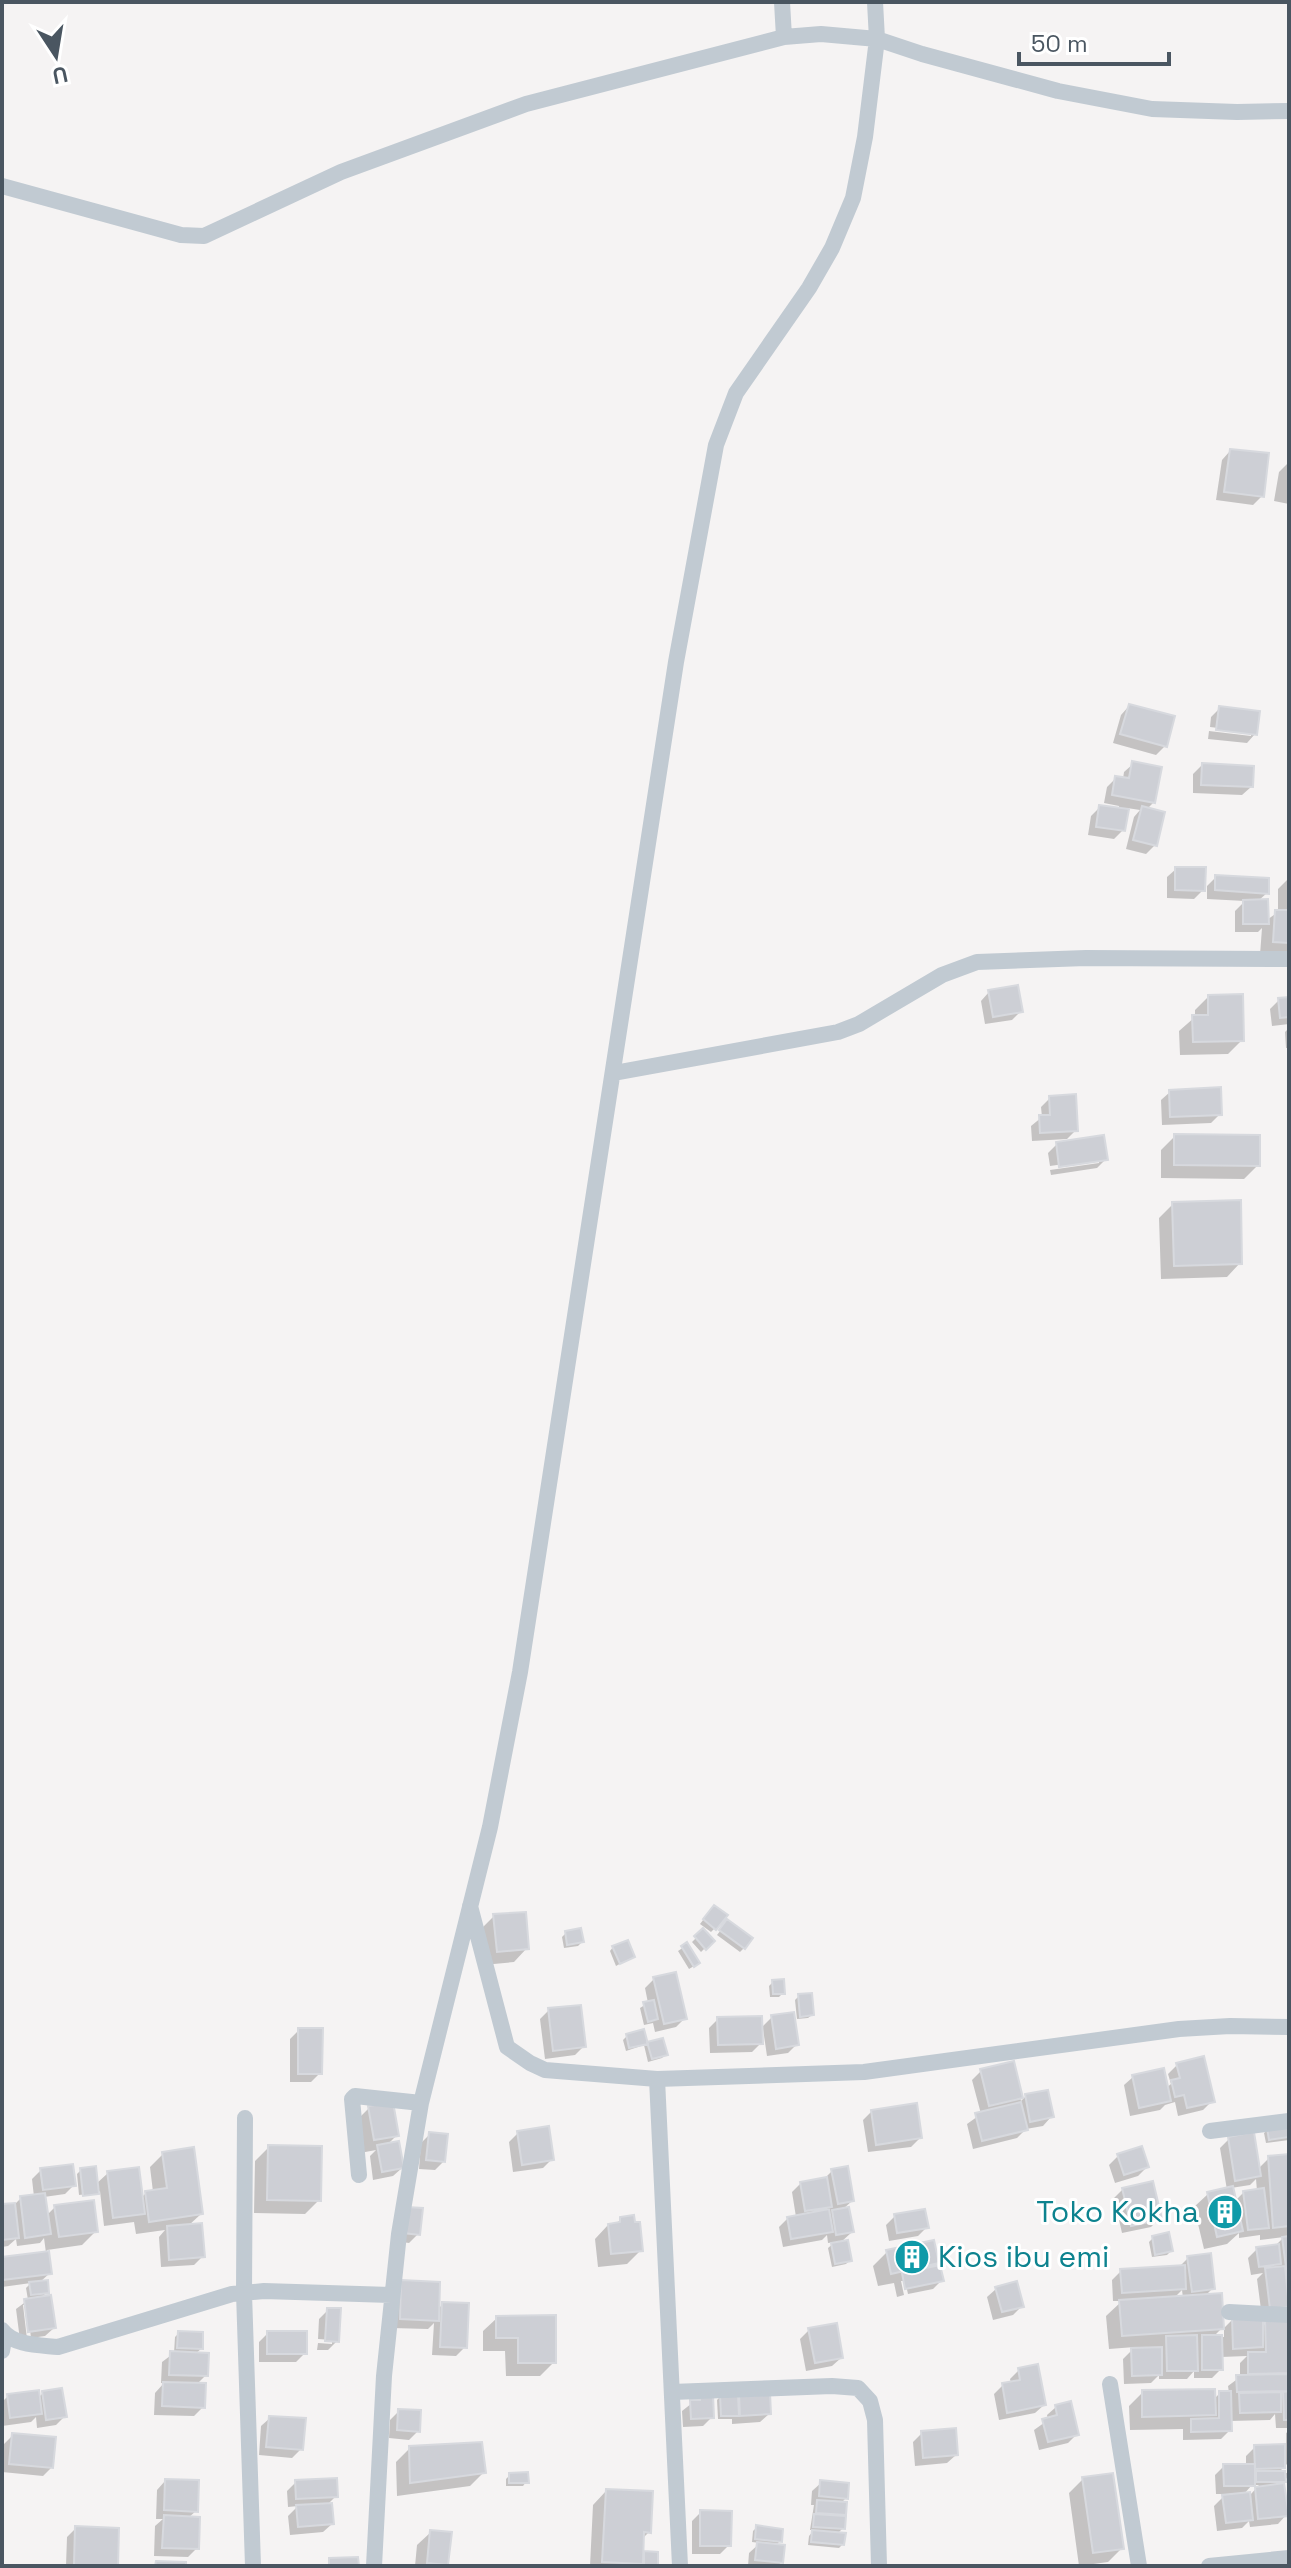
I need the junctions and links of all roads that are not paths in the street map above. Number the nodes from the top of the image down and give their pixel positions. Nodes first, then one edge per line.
1 (782, 2) edge
2 (875, 2) edge
3 (784, 37) junction
4 (877, 39) junction
5 (1289, 111) edge
6 (2, 186) edge
7 (1289, 959) edge
8 (614, 1073) junction
9 (469, 1904) junction
10 (1289, 2027) edge
11 (657, 2079) junction
12 (421, 2103) junction
13 (245, 2118) dead end
14 (1289, 2121) edge
15 (1210, 2131) dead end
16 (359, 2175) dead end
17 (244, 2293) junction
18 (391, 2295) junction
19 (1229, 2312) dead end
20 (1289, 2315) edge
21 (3, 2339) edge
22 (1110, 2384) dead end
23 (672, 2392) junction
24 (1289, 2558) edge
25 (253, 2566) edge
26 (374, 2566) edge
27 (680, 2566) edge
28 (879, 2566) edge
29 (1139, 2566) edge
30 (1209, 2566) edge

1 - 3 street
2 - 4 street
3 - 4 street
3 - 6 street
4 - 5 street
4 - 8 street
7 - 8 street
8 - 9 street
9 - 11 street
9 - 12 street
10 - 11 street
11 - 23 street
12 - 16 street
12 - 18 street
13 - 17 street
14 - 15 street
17 - 18 street
17 - 21 street
17 - 25 street
18 - 26 street
19 - 20 street
22 - 29 street
23 - 27 street
23 - 28 street
24 - 30 street

